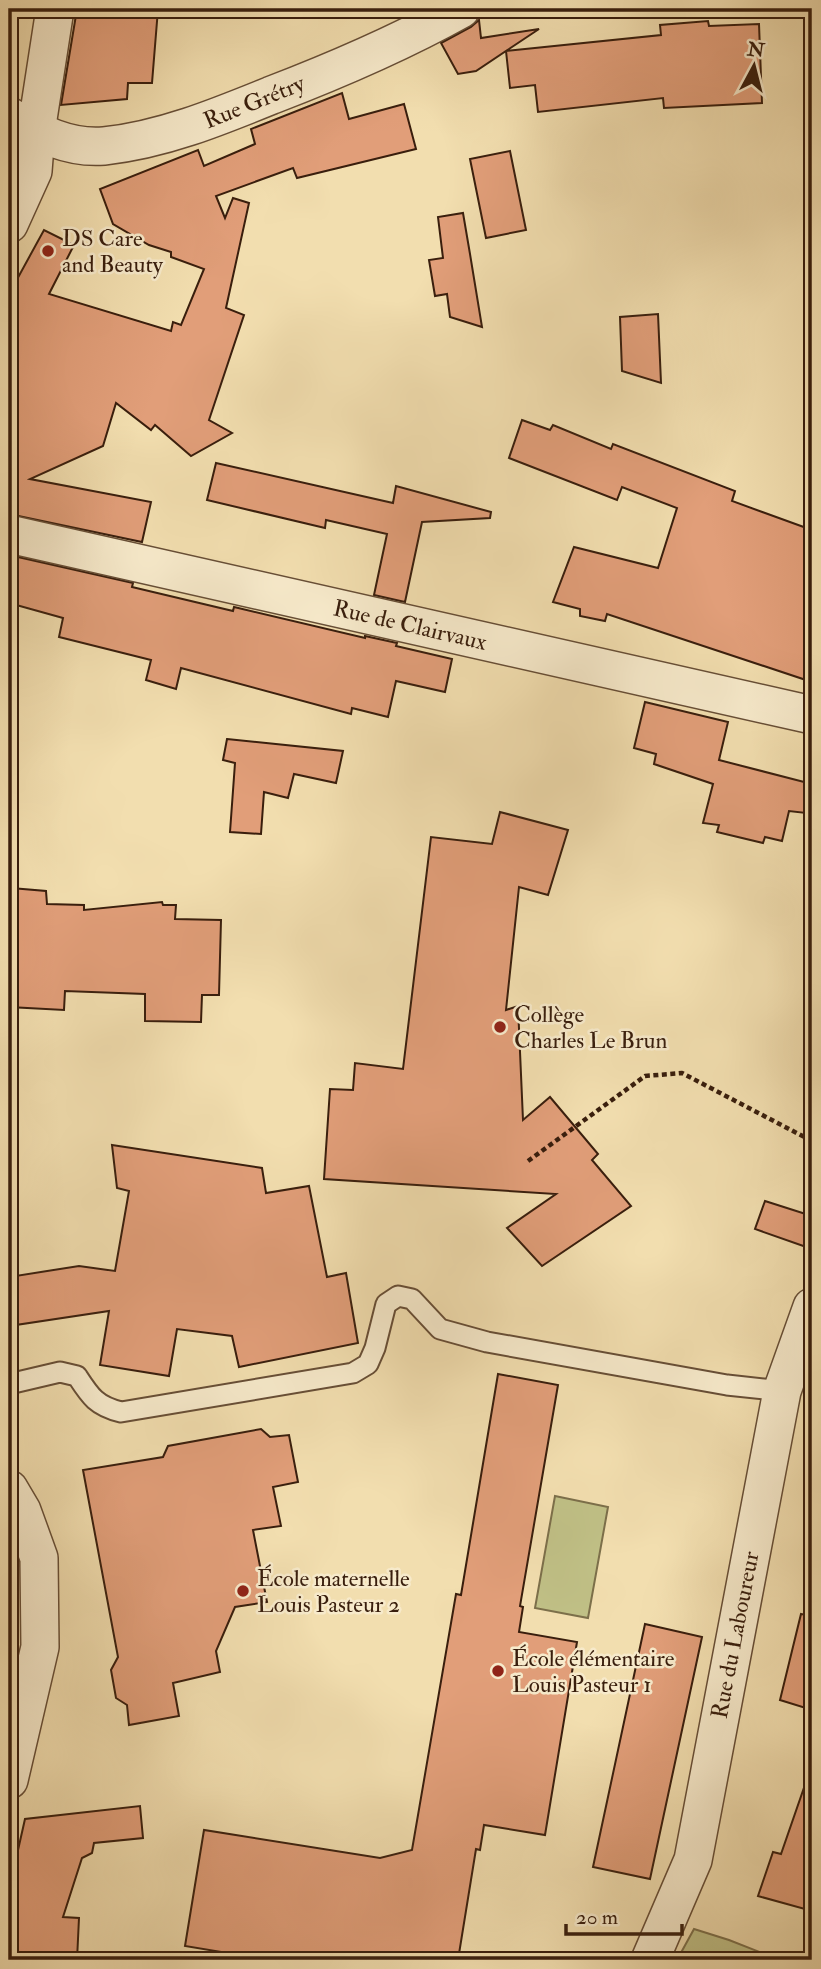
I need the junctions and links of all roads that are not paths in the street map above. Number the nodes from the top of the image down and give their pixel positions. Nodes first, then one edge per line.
1 (55, 9) edge
2 (461, 9) edge
3 (22, 124) edge
4 (9, 224) edge
5 (9, 534) edge
6 (812, 715) edge
7 (812, 1307) edge
8 (9, 1384) edge
9 (782, 1391) junction
10 (13, 1506) edge
11 (9, 1780) edge
12 (650, 1960) edge

1 - 3 street
2 - 3 street, Rue Grétry
3 - 4 street
5 - 6 street, Rue de Clairvaux
7 - 9 street, Rue du Laboureur
8 - 9 lane
9 - 12 street, Rue du Laboureur
10 - 11 street

